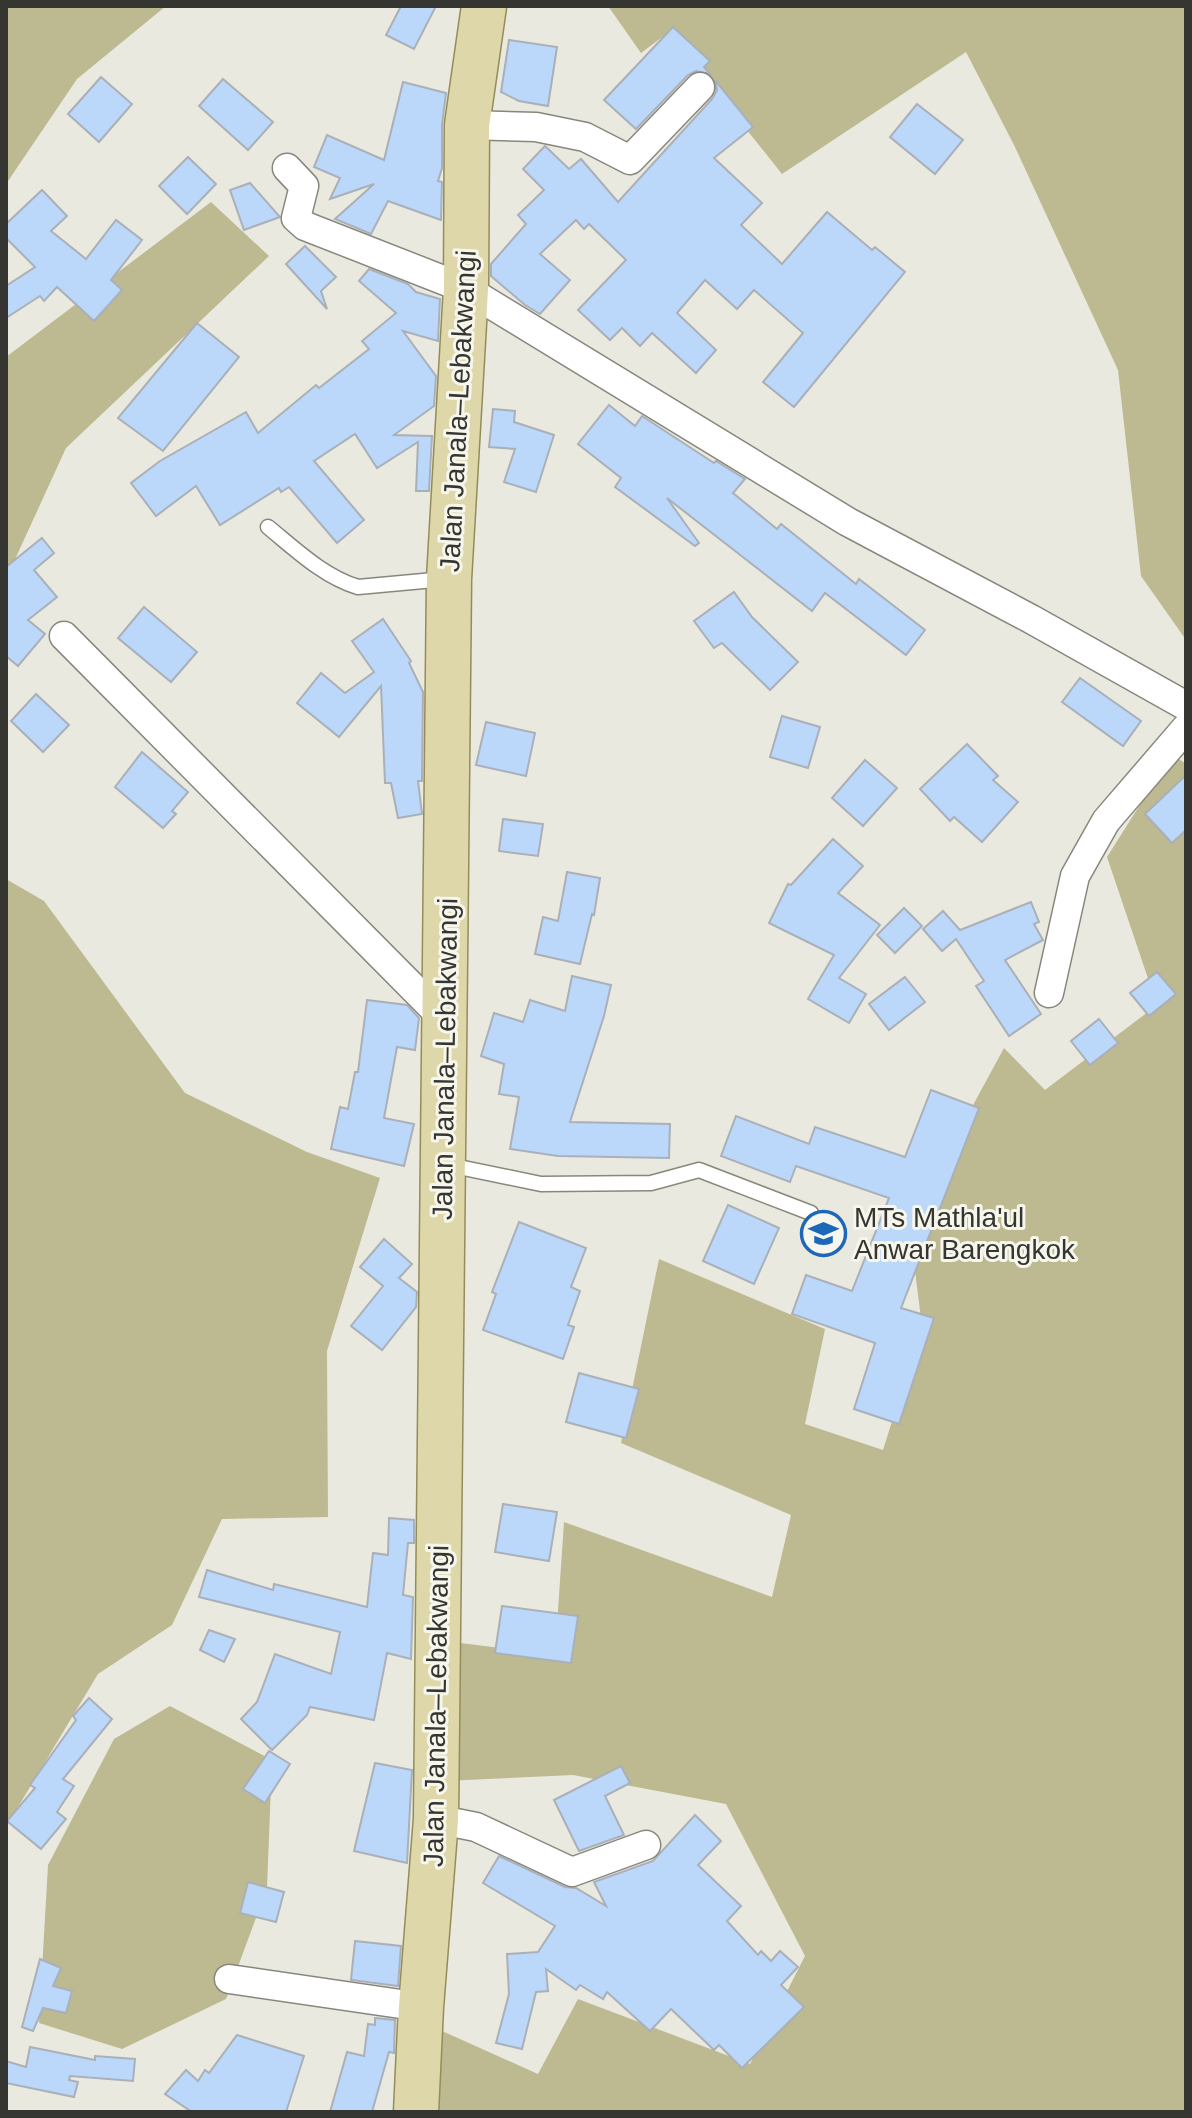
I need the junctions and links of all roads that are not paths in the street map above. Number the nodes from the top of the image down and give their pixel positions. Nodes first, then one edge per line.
1 (476, 8) edge
2 (700, 87) dead end
3 (467, 125) junction
4 (287, 168) dead end
5 (466, 289) junction
6 (268, 527) dead end
7 (449, 579) junction
8 (64, 636) dead end
9 (1186, 706) edge
10 (1186, 728) edge
11 (1049, 993) dead end
12 (446, 1021) junction
13 (444, 1164) junction
14 (811, 1213) dead end
15 (436, 1819) junction
16 (646, 1845) dead end
17 (229, 1979) dead end
18 (421, 2007) junction
19 (416, 2112) edge

1 - 3 main road, Jalan Janala–Lebakwangi
2 - 3 street
3 - 5 main road, Jalan Janala–Lebakwangi
4 - 5 street
5 - 7 main road, Jalan Janala–Lebakwangi
5 - 9 street
6 - 7 lane
7 - 12 main road, Jalan Janala–Lebakwangi
8 - 12 street
10 - 11 street
12 - 13 main road, Jalan Janala–Lebakwangi
13 - 14 lane
13 - 15 main road, Jalan Janala–Lebakwangi
15 - 16 street
15 - 18 main road, Jalan Janala–Lebakwangi
17 - 18 street
18 - 19 main road, Jalan Janala–Lebakwangi

